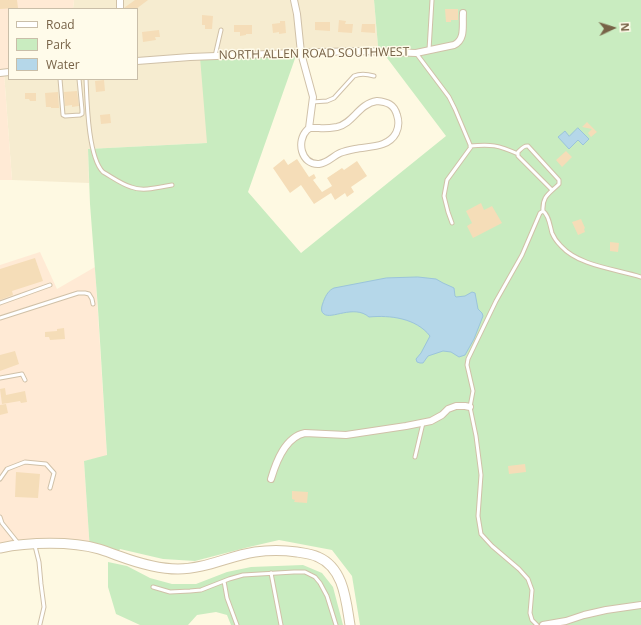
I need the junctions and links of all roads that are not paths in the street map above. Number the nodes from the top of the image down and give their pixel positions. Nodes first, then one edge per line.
1 (294, 0) edge
2 (432, 0) edge
3 (463, 13) dead end
4 (221, 30) dead end
5 (429, 50) junction
6 (301, 53) junction
7 (416, 53) junction
8 (215, 56) junction
9 (138, 61) edge
10 (374, 76) dead end
11 (60, 80) edge
12 (79, 80) edge
13 (86, 80) edge
14 (312, 102) junction
15 (309, 128) junction
16 (470, 146) junction
17 (518, 154) junction
18 (172, 185) dead end
19 (552, 190) junction
20 (543, 211) junction
21 (452, 223) dead end
22 (641, 277) edge
23 (50, 285) dead end
24 (0, 303) edge
25 (93, 304) dead end
26 (0, 318) edge
27 (0, 378) edge
28 (25, 380) dead end
29 (470, 407) junction
30 (423, 423) junction
31 (415, 457) dead end
32 (0, 479) edge
33 (271, 479) dead end
34 (50, 488) dead end
35 (0, 517) edge
36 (34, 544) junction
37 (20, 546) junction
38 (0, 548) edge
39 (272, 573) junction
40 (224, 581) junction
41 (153, 588) dead end
42 (641, 605) edge
43 (40, 624) dead end
44 (237, 625) edge
45 (281, 625) edge
46 (336, 625) edge
47 (350, 625) edge
48 (537, 625) edge
49 (543, 625) edge

1 - 6 street
2 - 5 lane
3 - 5 street, NORTH ALLEN ROAD SOUTHWEST
4 - 8 lane
5 - 7 street, NORTH ALLEN ROAD SOUTHWEST
6 - 7 street, NORTH ALLEN ROAD SOUTHWEST
6 - 8 street, NORTH ALLEN ROAD SOUTHWEST
6 - 14 street
7 - 16 lane
8 - 9 street, NORTH ALLEN ROAD SOUTHWEST
10 - 14 lane
11 - 12 lane
13 - 18 lane
14 - 15 street
15 - 15 street
16 - 17 lane
16 - 21 lane
17 - 19 lane
17 - 19 lane
19 - 20 lane
20 - 22 lane
20 - 29 lane
23 - 24 lane
25 - 26 lane
27 - 28 lane
29 - 30 street
29 - 48 lane
30 - 31 lane
30 - 33 street
32 - 34 lane
35 - 37 lane
36 - 37 street
36 - 43 lane
36 - 47 street
37 - 38 street
39 - 40 lane
39 - 45 lane
39 - 46 lane
40 - 41 lane
40 - 44 lane
42 - 49 street

